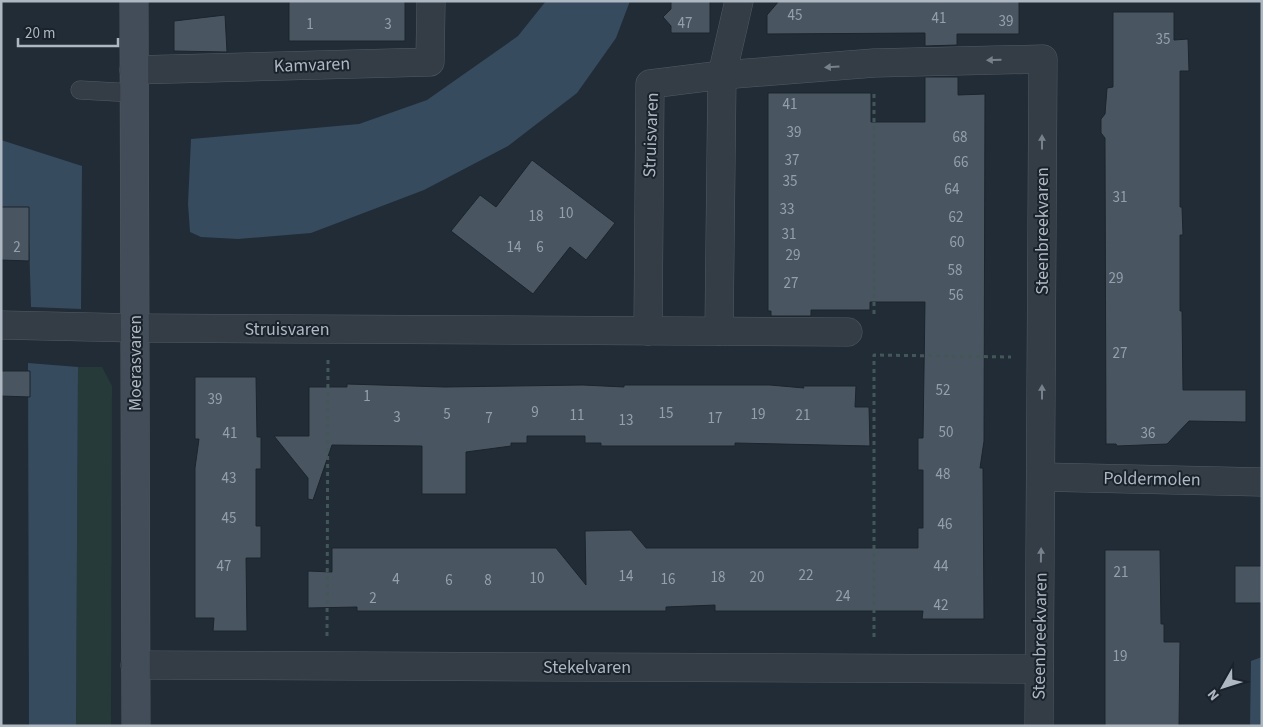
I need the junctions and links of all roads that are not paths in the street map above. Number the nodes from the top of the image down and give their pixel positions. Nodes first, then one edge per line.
1 (134, 1) edge
2 (431, 1) edge
3 (739, 1) edge
4 (722, 75) junction
5 (135, 82) junction
6 (80, 90) dead end
7 (1, 325) edge
8 (136, 328) junction
9 (648, 331) junction
10 (719, 331) junction
11 (848, 332) dead end
12 (1042, 477) junction
13 (1262, 482) edge
14 (135, 665) junction
15 (1040, 669) junction
16 (136, 726) edge
17 (1039, 726) edge

1 - 5 street, Moerasvaren
2 - 5 street, Kamvaren
3 - 4 street
4 - 9 street, Struisvaren
4 - 10 street
12 -> 4 street, Steenbreekvaren
5 - 6 lane
5 - 8 street, Moerasvaren
7 - 8 street, Struisvaren
8 - 9 street, Struisvaren
8 - 14 street, Moerasvaren
9 - 10 street, Struisvaren
10 - 11 street, Struisvaren
12 - 13 street, Poldermolen
15 -> 12 street, Steenbreekvaren
14 - 15 street, Stekelvaren
14 - 16 street, Moerasvaren
15 - 17 street, Steenbreekvaren

